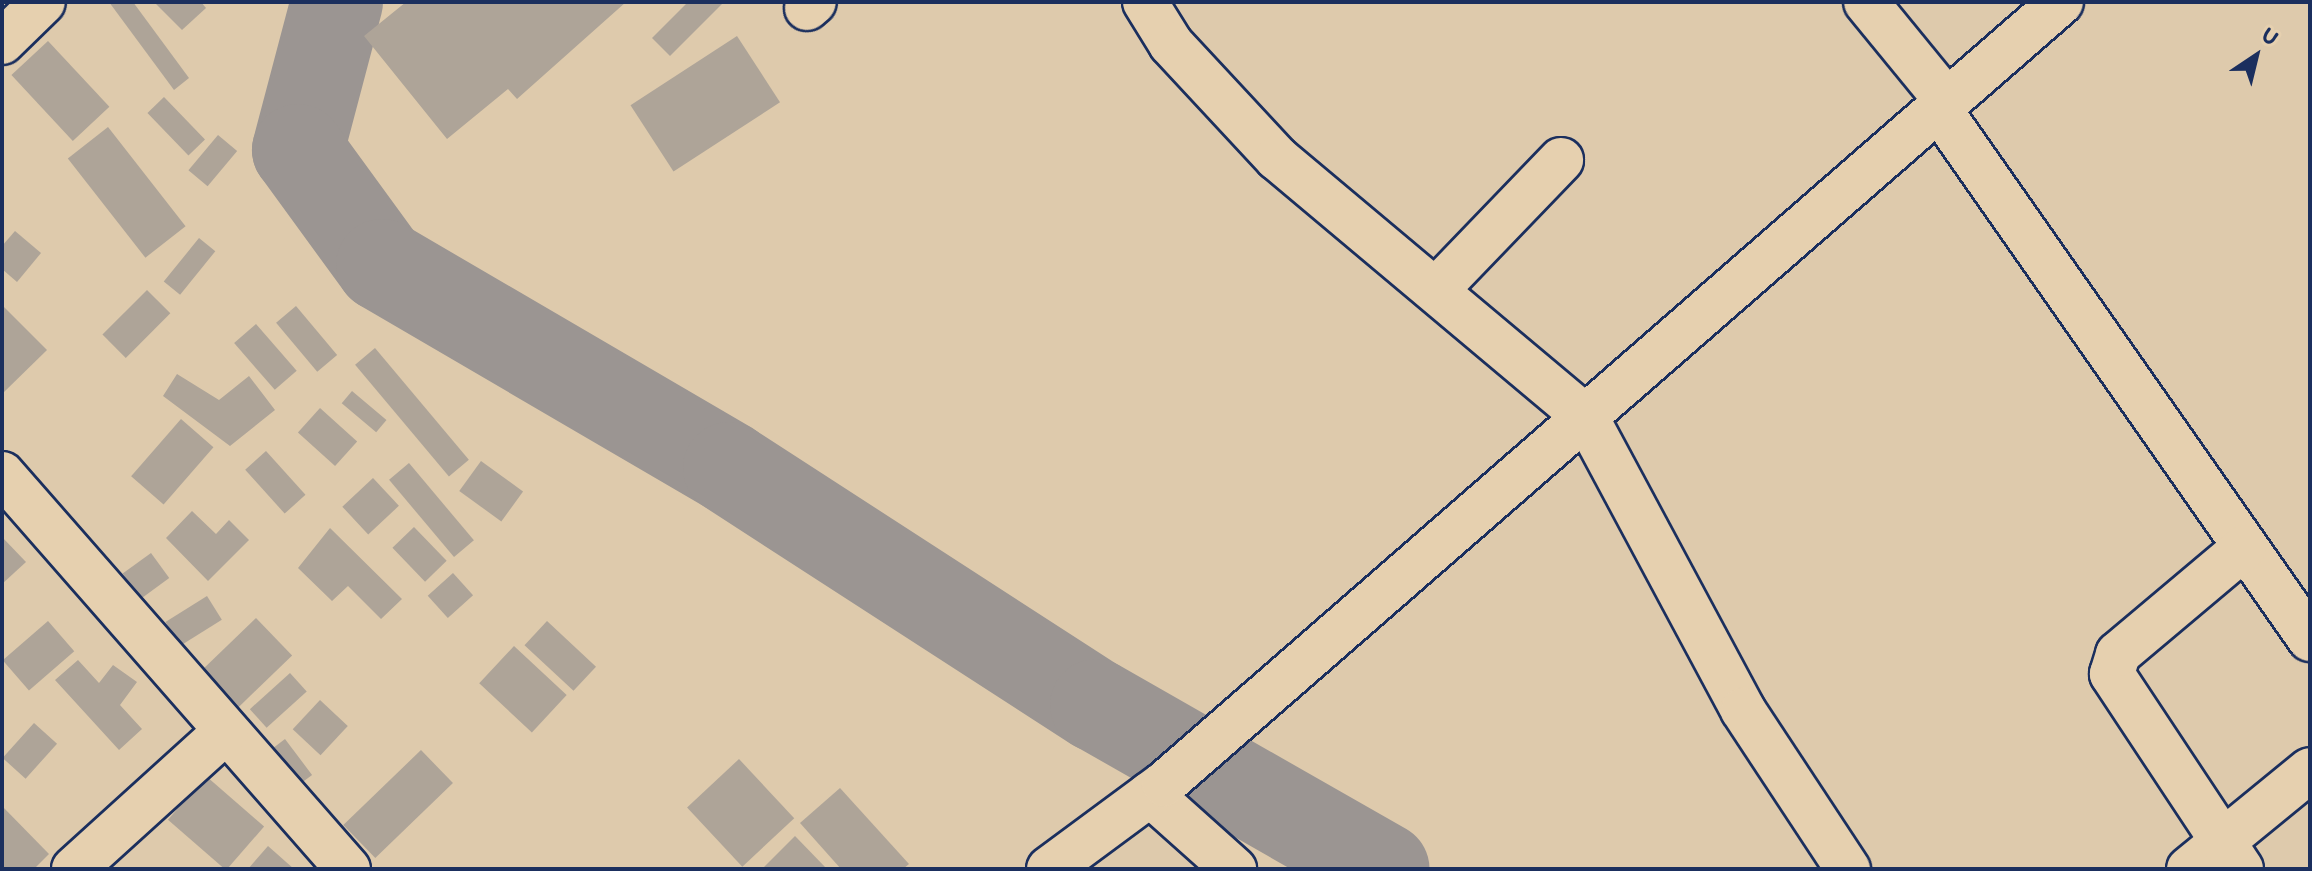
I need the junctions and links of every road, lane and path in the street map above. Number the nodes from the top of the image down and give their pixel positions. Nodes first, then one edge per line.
1 (1145, 2) edge
2 (1866, 2) edge
3 (2061, 2) edge
4 (39, 3) edge
5 (2, 42) edge
6 (1943, 105) junction
7 (1561, 160) dead end
8 (1437, 289) junction
9 (1586, 417) junction
10 (2, 474) edge
11 (2244, 548) junction
12 (2310, 639) edge
13 (226, 731) junction
14 (2310, 770) edge
15 (1157, 789) junction
16 (2232, 855) edge
17 (74, 869) edge
18 (348, 869) edge
19 (1049, 869) edge
20 (1234, 869) edge
21 (1848, 869) edge
22 (2189, 869) edge

1 - 8 street
2 - 6 street
3 - 6 street
4 - 5 street
6 - 9 street
6 - 11 street
7 - 8 street
8 - 9 street
9 - 15 street
9 - 21 street
10 - 13 street
11 - 12 street
11 - 16 street
13 - 17 street
13 - 18 street
14 - 16 street
15 - 19 street
15 - 20 street
16 - 22 street

